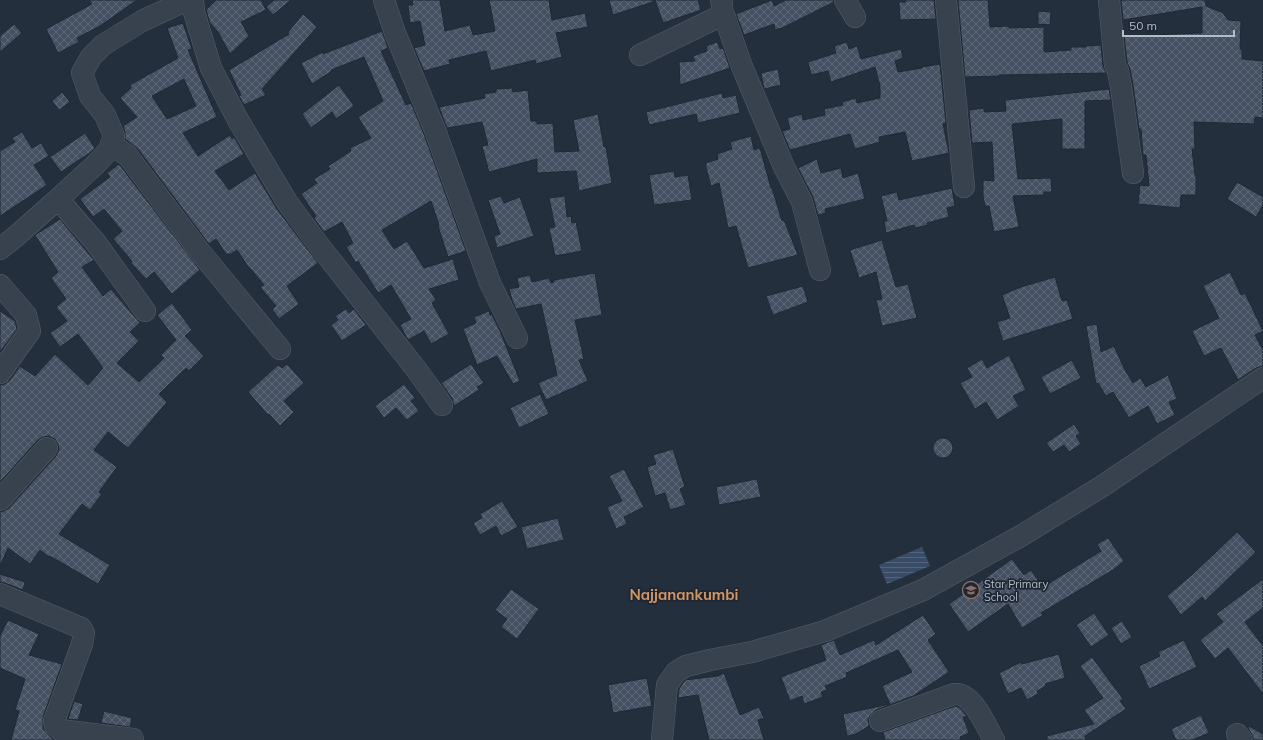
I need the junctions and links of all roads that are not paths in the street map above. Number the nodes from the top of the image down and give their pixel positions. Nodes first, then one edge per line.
1 (187, 0) edge
2 (193, 0) edge
3 (384, 0) edge
4 (946, 0) edge
5 (1109, 0) edge
6 (721, 5) edge
7 (640, 55) dead end
8 (111, 144) junction
9 (1133, 173) dead end
10 (964, 187) dead end
11 (58, 199) junction
12 (0, 249) edge
13 (820, 270) dead end
14 (0, 285) edge
15 (144, 311) dead end
16 (517, 338) dead end
17 (280, 349) dead end
18 (0, 374) edge
19 (1263, 378) edge
20 (442, 405) dead end
21 (47, 448) dead end
22 (0, 500) edge
23 (0, 594) edge
24 (880, 721) dead end
25 (133, 739) dead end
26 (662, 740) edge
27 (994, 740) edge

1 - 8 street
2 - 20 street
3 - 16 street
4 - 10 street
5 - 9 street
6 - 7 street
6 - 13 street
8 - 11 street
8 - 17 street
11 - 12 street
11 - 15 street
14 - 18 street
19 - 26 street
21 - 22 street
23 - 25 street
24 - 27 street

